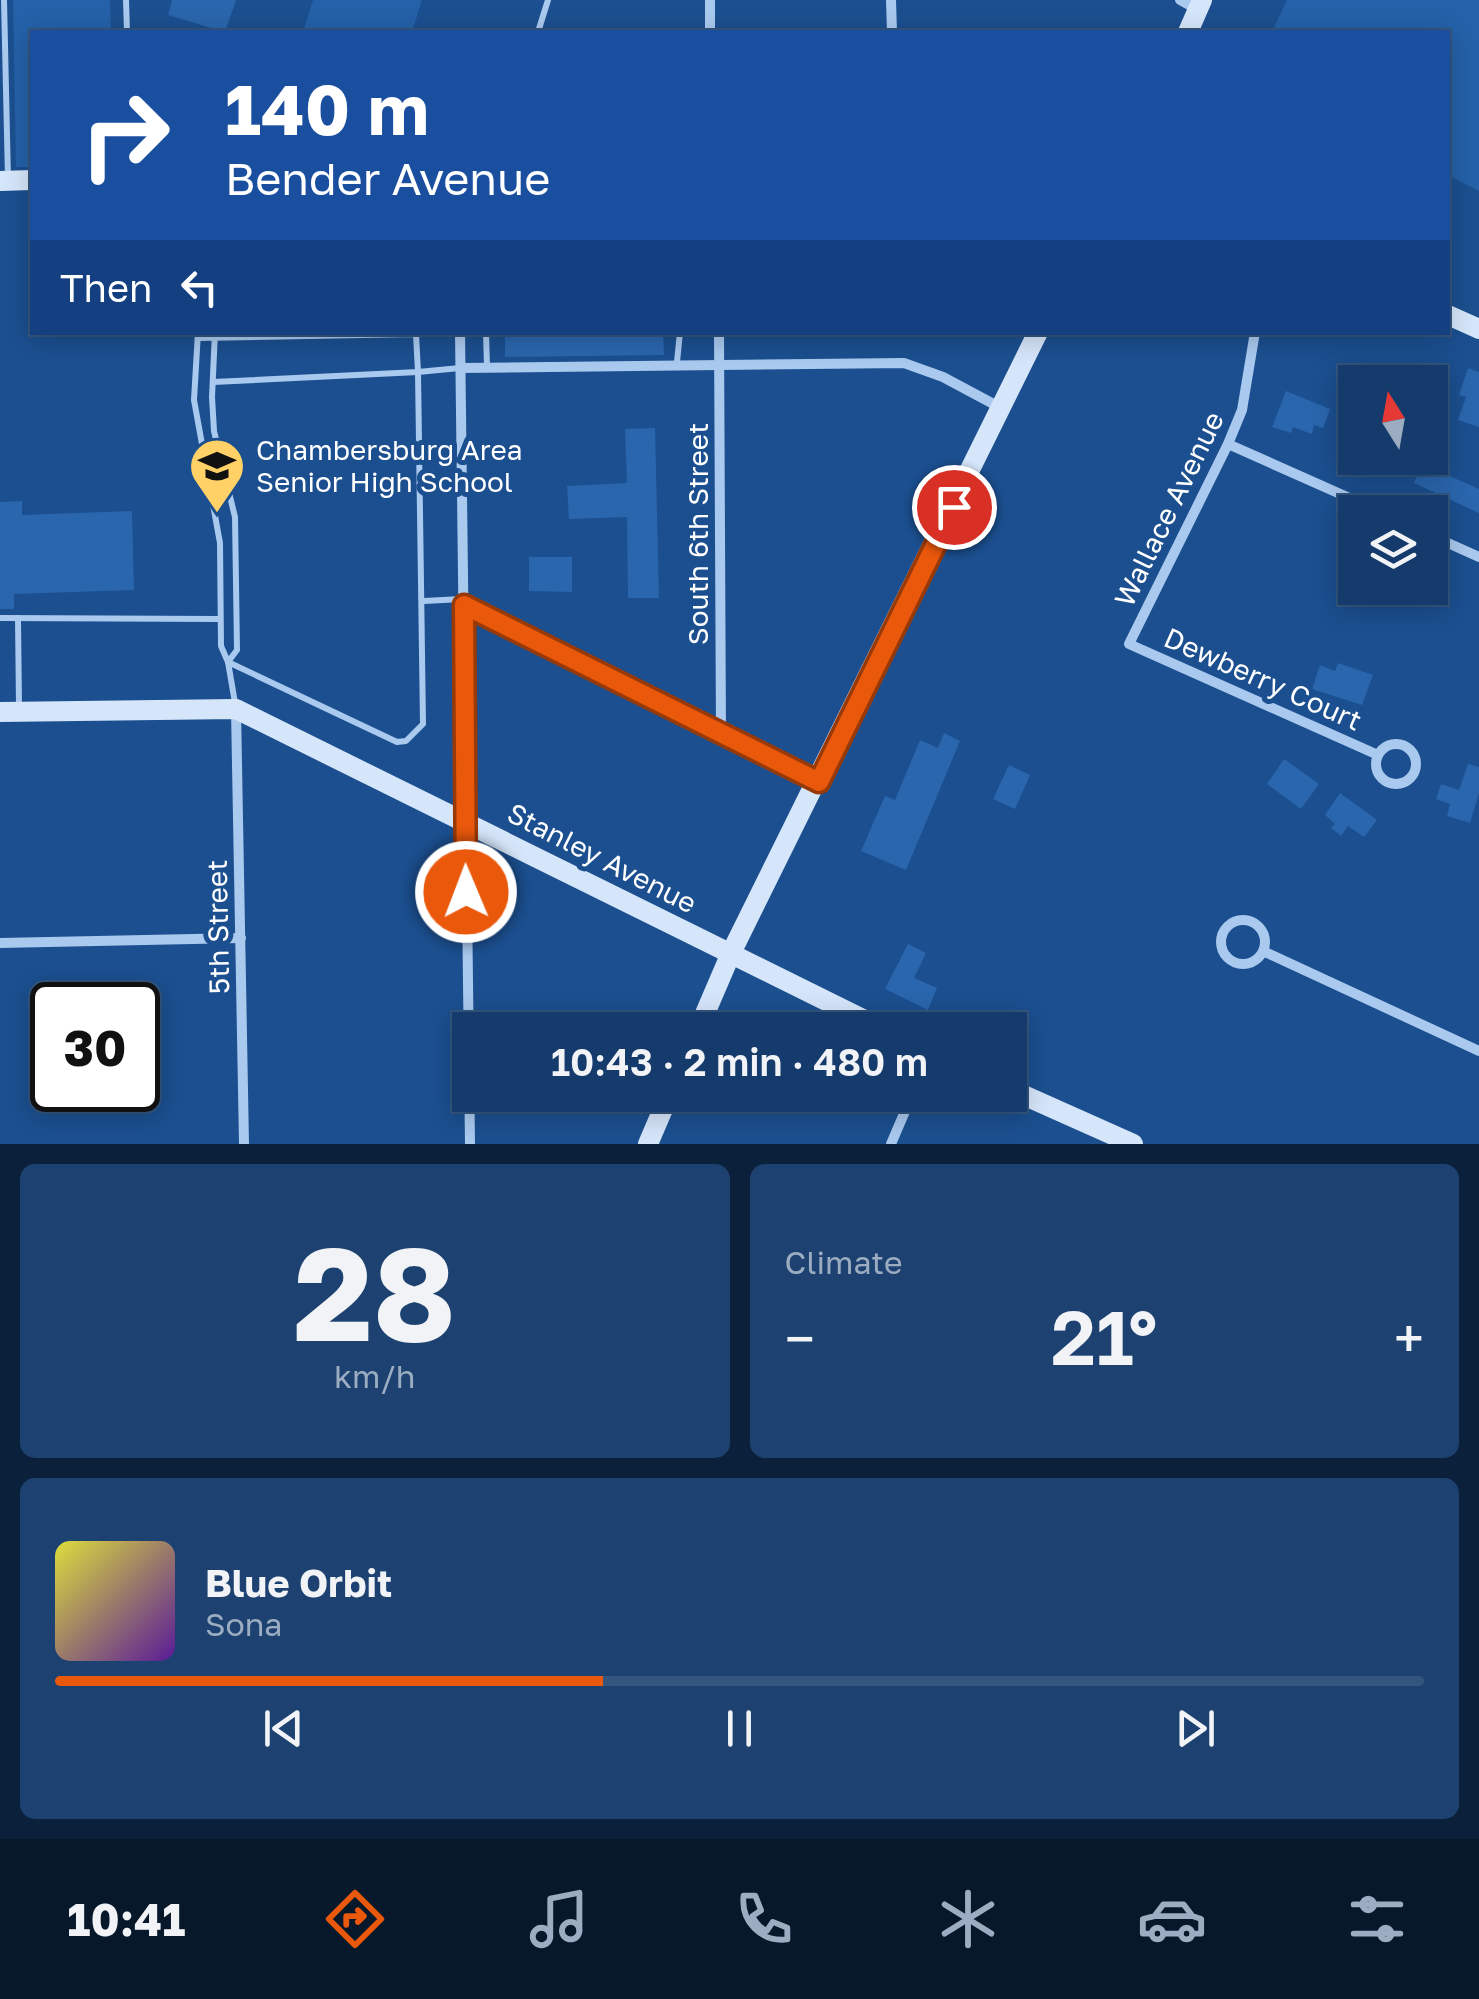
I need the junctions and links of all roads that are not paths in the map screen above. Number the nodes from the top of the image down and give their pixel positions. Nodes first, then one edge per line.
1 (4, 0) edge
2 (126, 0) edge
3 (548, 0) edge
4 (710, 0) edge
5 (891, 0) edge
6 (1180, 0) edge
7 (1201, 5) edge
8 (127, 30) edge
9 (539, 30) edge
10 (710, 30) edge
11 (892, 30) edge
12 (1189, 30) edge
13 (30, 180) edge
14 (4, 181) edge
15 (1450, 316) edge
16 (1479, 329) edge
17 (198, 335) edge
18 (215, 335) edge
19 (416, 335) edge
20 (460, 335) edge
21 (486, 335) edge
22 (680, 335) edge
23 (718, 335) edge
24 (1037, 335) edge
25 (1254, 335) edge
26 (677, 362) junction
27 (720, 363) junction
28 (461, 368) junction
29 (486, 368) junction
30 (418, 372) junction
31 (213, 382) junction
32 (1002, 408) junction
33 (214, 421) junction
34 (196, 423) junction
35 (1228, 444) junction
36 (1342, 495) edge
37 (1448, 543) edge
38 (1479, 557) edge
39 (424, 602) junction
40 (464, 602) junction
41 (0, 618) edge
42 (18, 618) junction
43 (219, 619) junction
44 (1129, 644) joint
45 (228, 662) junction
46 (236, 709) junction
47 (10, 712) edge
48 (721, 735) junction
49 (1378, 755) dead end
50 (819, 782) junction
51 (466, 820) junction
52 (241, 938) junction
53 (0, 942) edge
54 (1264, 951) junction
55 (732, 953) junction
56 (706, 1012) edge
57 (849, 1012) edge
58 (1479, 1051) edge
59 (1027, 1096) edge
60 (662, 1112) edge
61 (905, 1112) edge
62 (244, 1144) edge
63 (470, 1144) edge
64 (648, 1144) edge
65 (891, 1144) edge
66 (1134, 1144) edge

1 - 14 lane
2 - 8 lane
3 - 9 lane
4 - 10 street
5 - 11 street
6 - 7 street
7 - 12 street
13 - 14 street
15 - 16 street
17 - 18 lane
17 - 34 lane
18 - 31 lane
19 - 30 lane
20 - 28 street
21 - 29 lane
22 - 26 lane
23 - 27 street, South 6th Street
24 - 32 street
25 - 35 street, Wallace Avenue
26 - 27 street
26 - 29 street
27 - 32 street
27 - 48 street, South 6th Street
28 - 29 street
28 - 30 lane
28 - 40 street
30 - 31 lane
30 - 39 lane
31 - 33 lane
32 - 50 street
33 - 34 lane
33 - 45 lane
34 - 43 lane
35 - 36 street
35 - 44 street, Wallace Avenue
37 - 38 street
39 - 40 lane
39 - 45 lane
40 - 48 street
40 - 51 street
41 - 42 lane
42 - 43 lane
42 - 47 lane
43 - 45 lane
44 - 49 street, Dewberry Court
45 - 46 lane
46 - 47 street, Stanley Avenue
46 - 51 street, Stanley Avenue
46 - 52 street, 5th Street
48 - 50 street
50 - 55 street
51 - 55 street, Stanley Avenue
51 - 63 street
52 - 53 street
52 - 62 street, 5th Street
54 - 54 street
54 - 58 street
55 - 56 street
55 - 57 street, Stanley Avenue
59 - 66 street
60 - 64 street
61 - 65 street

